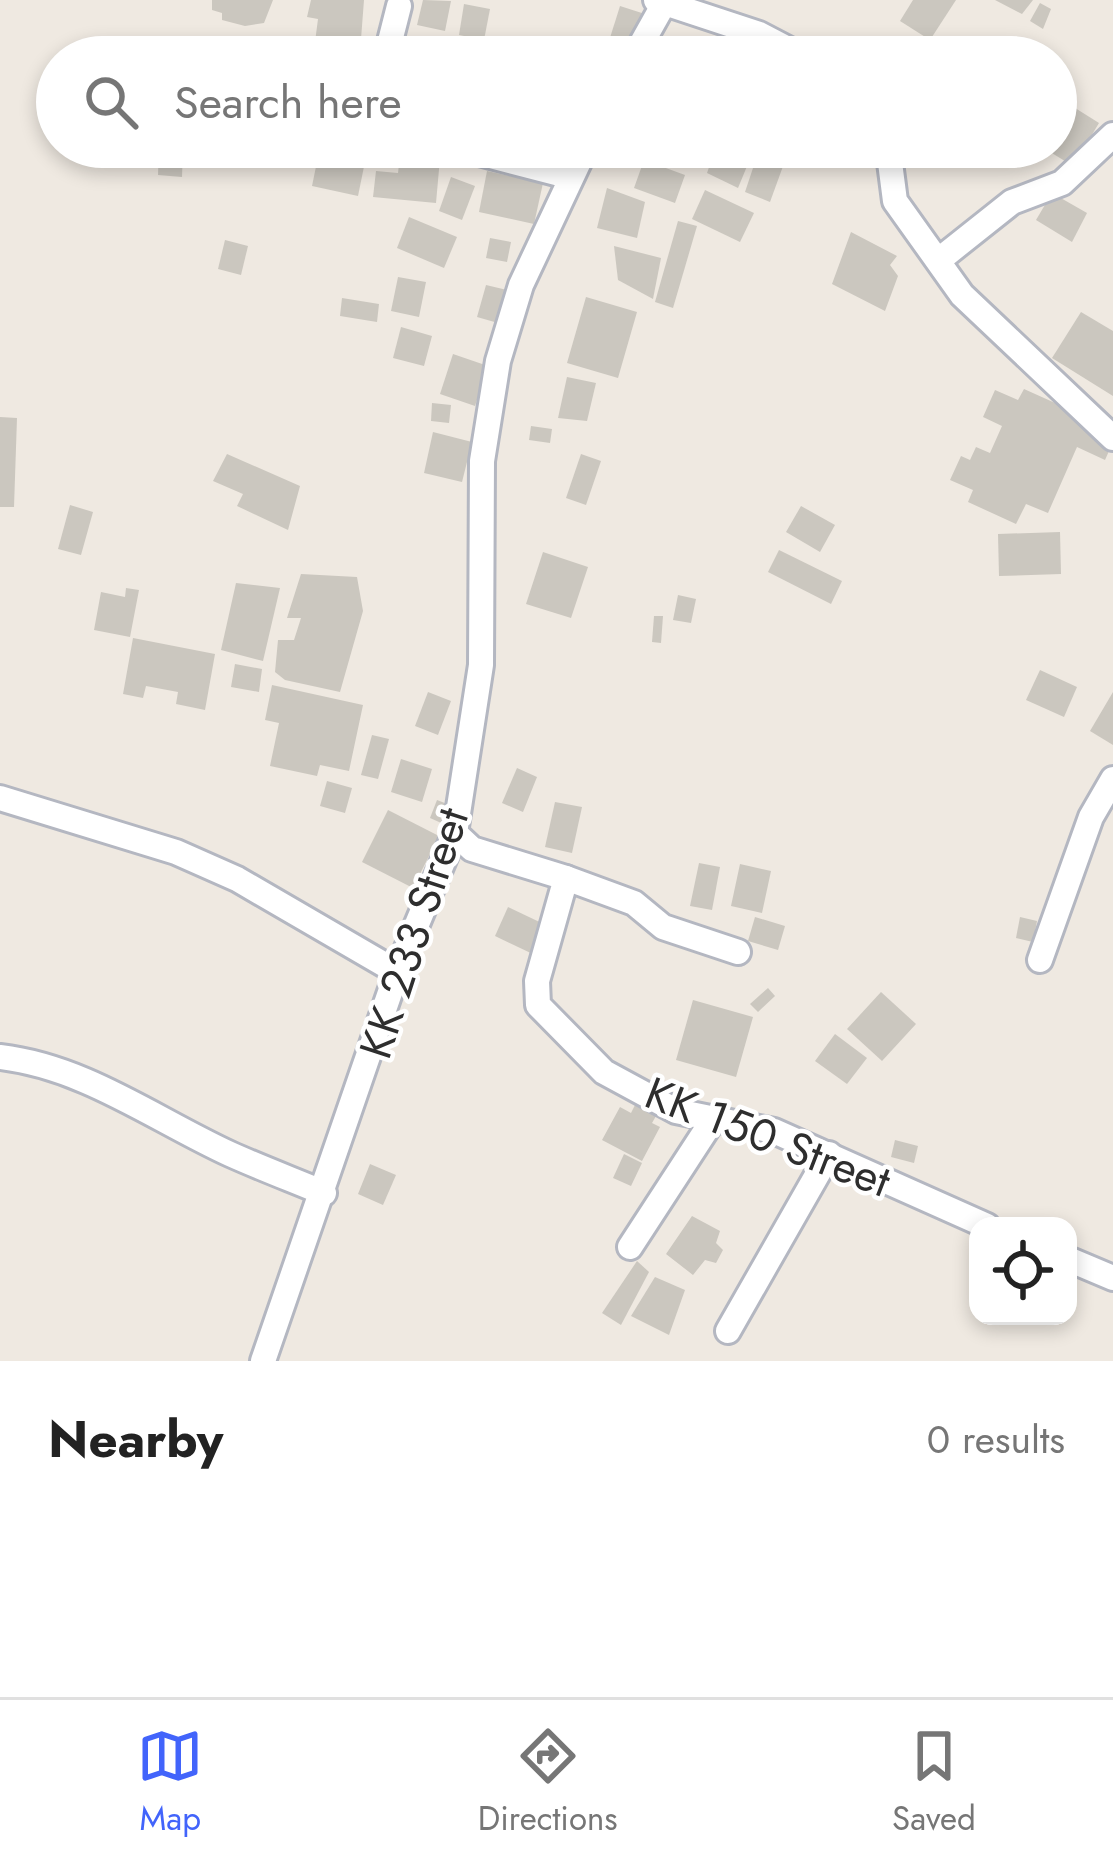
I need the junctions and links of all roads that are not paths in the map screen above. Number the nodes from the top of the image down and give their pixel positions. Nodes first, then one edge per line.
1 (662, 2) edge
2 (399, 6) dead end
3 (391, 36) edge
4 (645, 36) edge
5 (763, 36) edge
6 (1113, 134) edge
7 (536, 168) edge
8 (576, 168) edge
9 (891, 168) edge
10 (571, 177) junction
11 (939, 260) junction
12 (1113, 438) edge
13 (1113, 779) edge
14 (0, 798) edge
15 (455, 832) junction
16 (566, 878) junction
17 (737, 952) dead end
18 (1040, 960) dead end
19 (397, 973) junction
20 (0, 1057) edge
21 (714, 1118) junction
22 (829, 1154) junction
23 (324, 1193) junction
24 (969, 1218) edge
25 (630, 1247) dead end
26 (1077, 1263) edge
27 (1113, 1278) edge
28 (728, 1331) dead end
29 (263, 1361) edge

1 - 4 street
1 - 5 street
2 - 3 street
6 - 11 street
7 - 10 street
8 - 10 street, KK 233 Street
9 - 11 street
10 - 15 street, KK 233 Street
11 - 12 street
13 - 18 street
14 - 19 street
15 - 16 street
15 - 19 street, KK 233 Street
16 - 17 street
16 - 21 street, KK 150 Street
19 - 23 street, KK 233 Street
20 - 23 street
21 - 22 street, KK 150 Street
21 - 25 street
22 - 24 street, KK 150 Street
22 - 28 street
23 - 29 street, KK 233 Street
26 - 27 street

